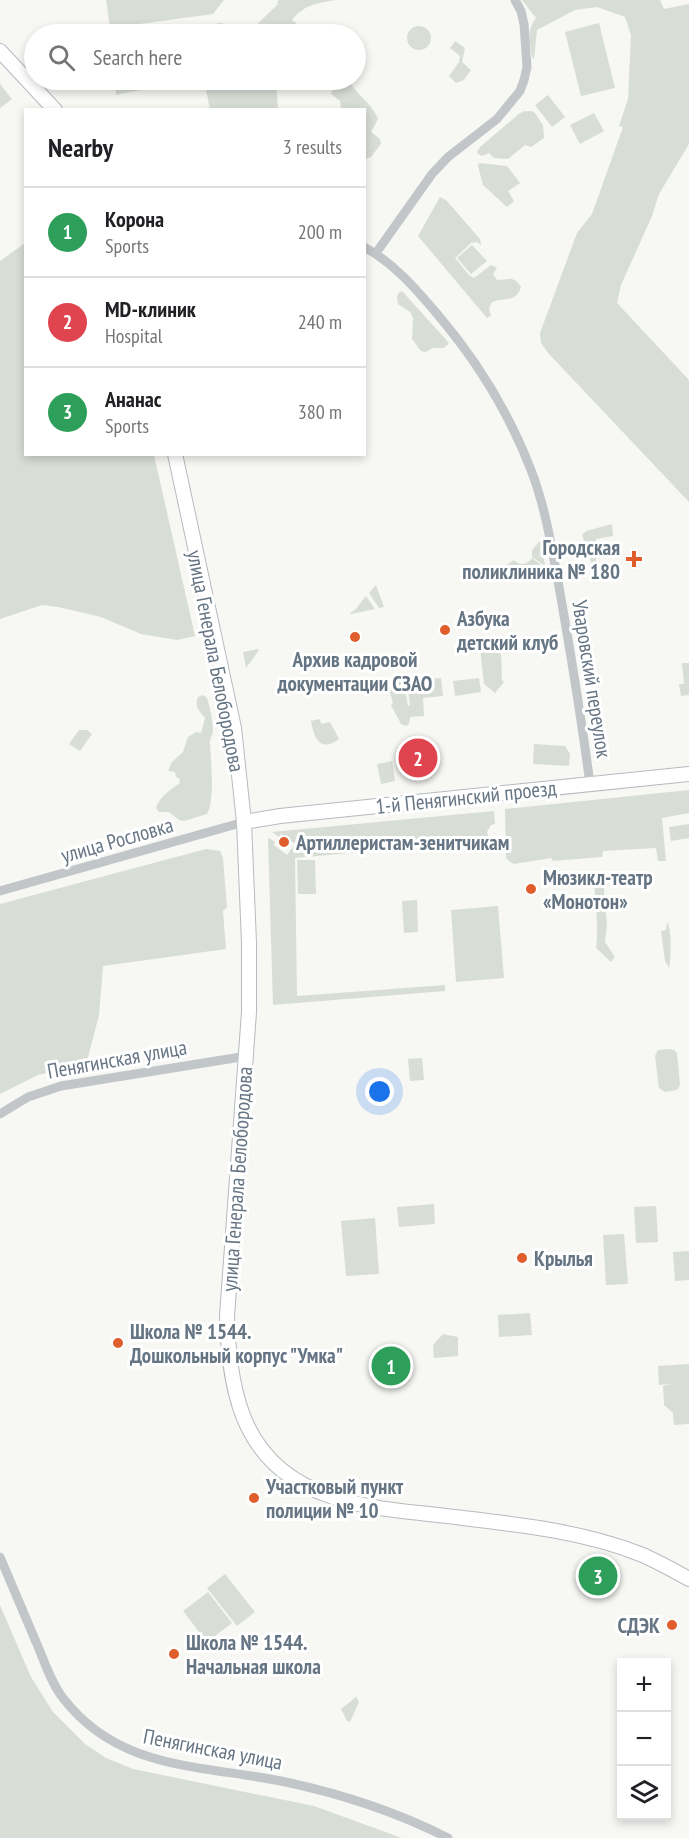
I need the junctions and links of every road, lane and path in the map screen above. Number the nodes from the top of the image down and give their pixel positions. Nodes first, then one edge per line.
1 (516, 0) edge
2 (0, 51) edge
3 (24, 77) edge
4 (36, 90) edge
5 (53, 108) edge
6 (366, 248) edge
7 (376, 253) junction
8 (175, 456) edge
9 (689, 774) edge
10 (590, 784) junction
11 (244, 822) junction
12 (0, 891) edge
13 (247, 1056) junction
14 (0, 1114) edge
15 (0, 1557) edge
16 (689, 1579) edge
17 (448, 1838) edge

1 - 7 street
2 - 3 main road
4 - 5 main road
6 - 7 street, Уваровский переулок
7 - 10 street, Уваровский переулок
8 - 11 main road, улица Генерала Белобородова
9 - 10 main road, 1-й Пенягинский проезд
10 - 11 main road, 1-й Пенягинский проезд
11 - 12 street, улица Рословка
11 - 13 main road, улица Генерала Белобородова
13 - 14 street, Пенягинская улица
13 - 16 main road, улица Генерала Белобородова
15 - 17 street, Пенягинская улица

